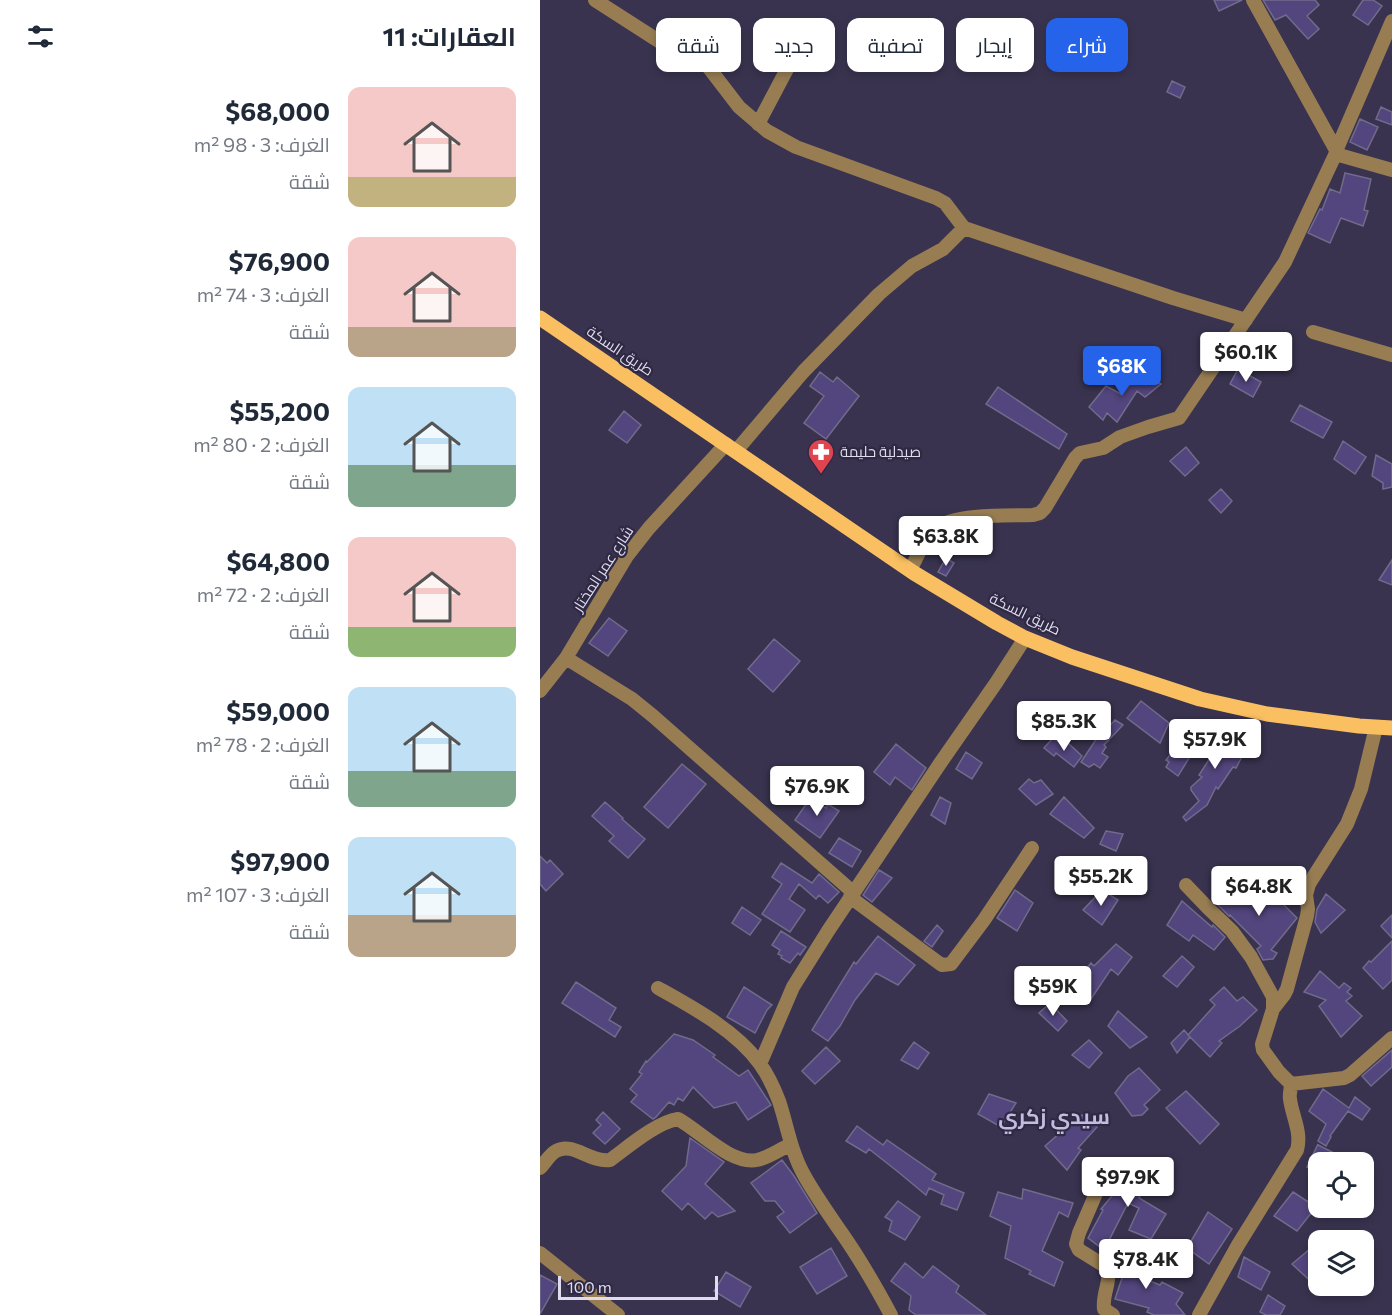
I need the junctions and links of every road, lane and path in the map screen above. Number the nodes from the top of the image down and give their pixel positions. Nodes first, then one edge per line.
1 (596, 0) edge
2 (1252, 0) edge
3 (1392, 21) edge
4 (785, 72) edge
5 (758, 124) junction
6 (1336, 151) junction
7 (1392, 170) edge
8 (964, 228) junction
9 (540, 318) edge
10 (1246, 320) junction
11 (1313, 332) dead end
12 (1392, 355) edge
13 (731, 448) junction
14 (910, 570) junction
15 (1025, 638) junction
16 (566, 658) junction
17 (540, 691) edge
18 (1376, 727) junction
19 (1392, 728) edge
20 (1032, 848) dead end
21 (1186, 885) dead end
22 (852, 895) junction
23 (658, 988) dead end
24 (1273, 1009) junction
25 (1392, 1038) edge
26 (760, 1064) junction
27 (1291, 1084) junction
28 (791, 1144) junction
29 (540, 1168) edge
30 (1097, 1191) dead end
31 (540, 1253) edge
32 (618, 1315) edge
33 (891, 1315) edge
34 (1113, 1315) edge
35 (1199, 1315) edge

1 - 5 street
2 - 6 street
3 - 6 street
4 - 5 street
5 - 8 street
6 - 7 street
6 - 10 street
8 - 10 street
8 - 13 street, شارع عمر المختار
9 - 13 main road, طريق السكة
10 - 14 street
11 - 12 street
13 - 14 main road, طريق السكة
13 - 16 street, شارع عمر المختار
14 - 15 main road, طريق السكة
15 - 18 main road, طريق السكة
15 - 22 street
16 - 17 street, شارع عمر المختار
16 - 22 street
18 - 19 main road, طريق السكة
18 - 24 street
20 - 22 street
21 - 24 street
22 - 26 street
23 - 26 street
24 - 27 street
25 - 27 street
26 - 28 street
27 - 35 street
28 - 29 street
28 - 33 street
30 - 34 street
31 - 32 street

